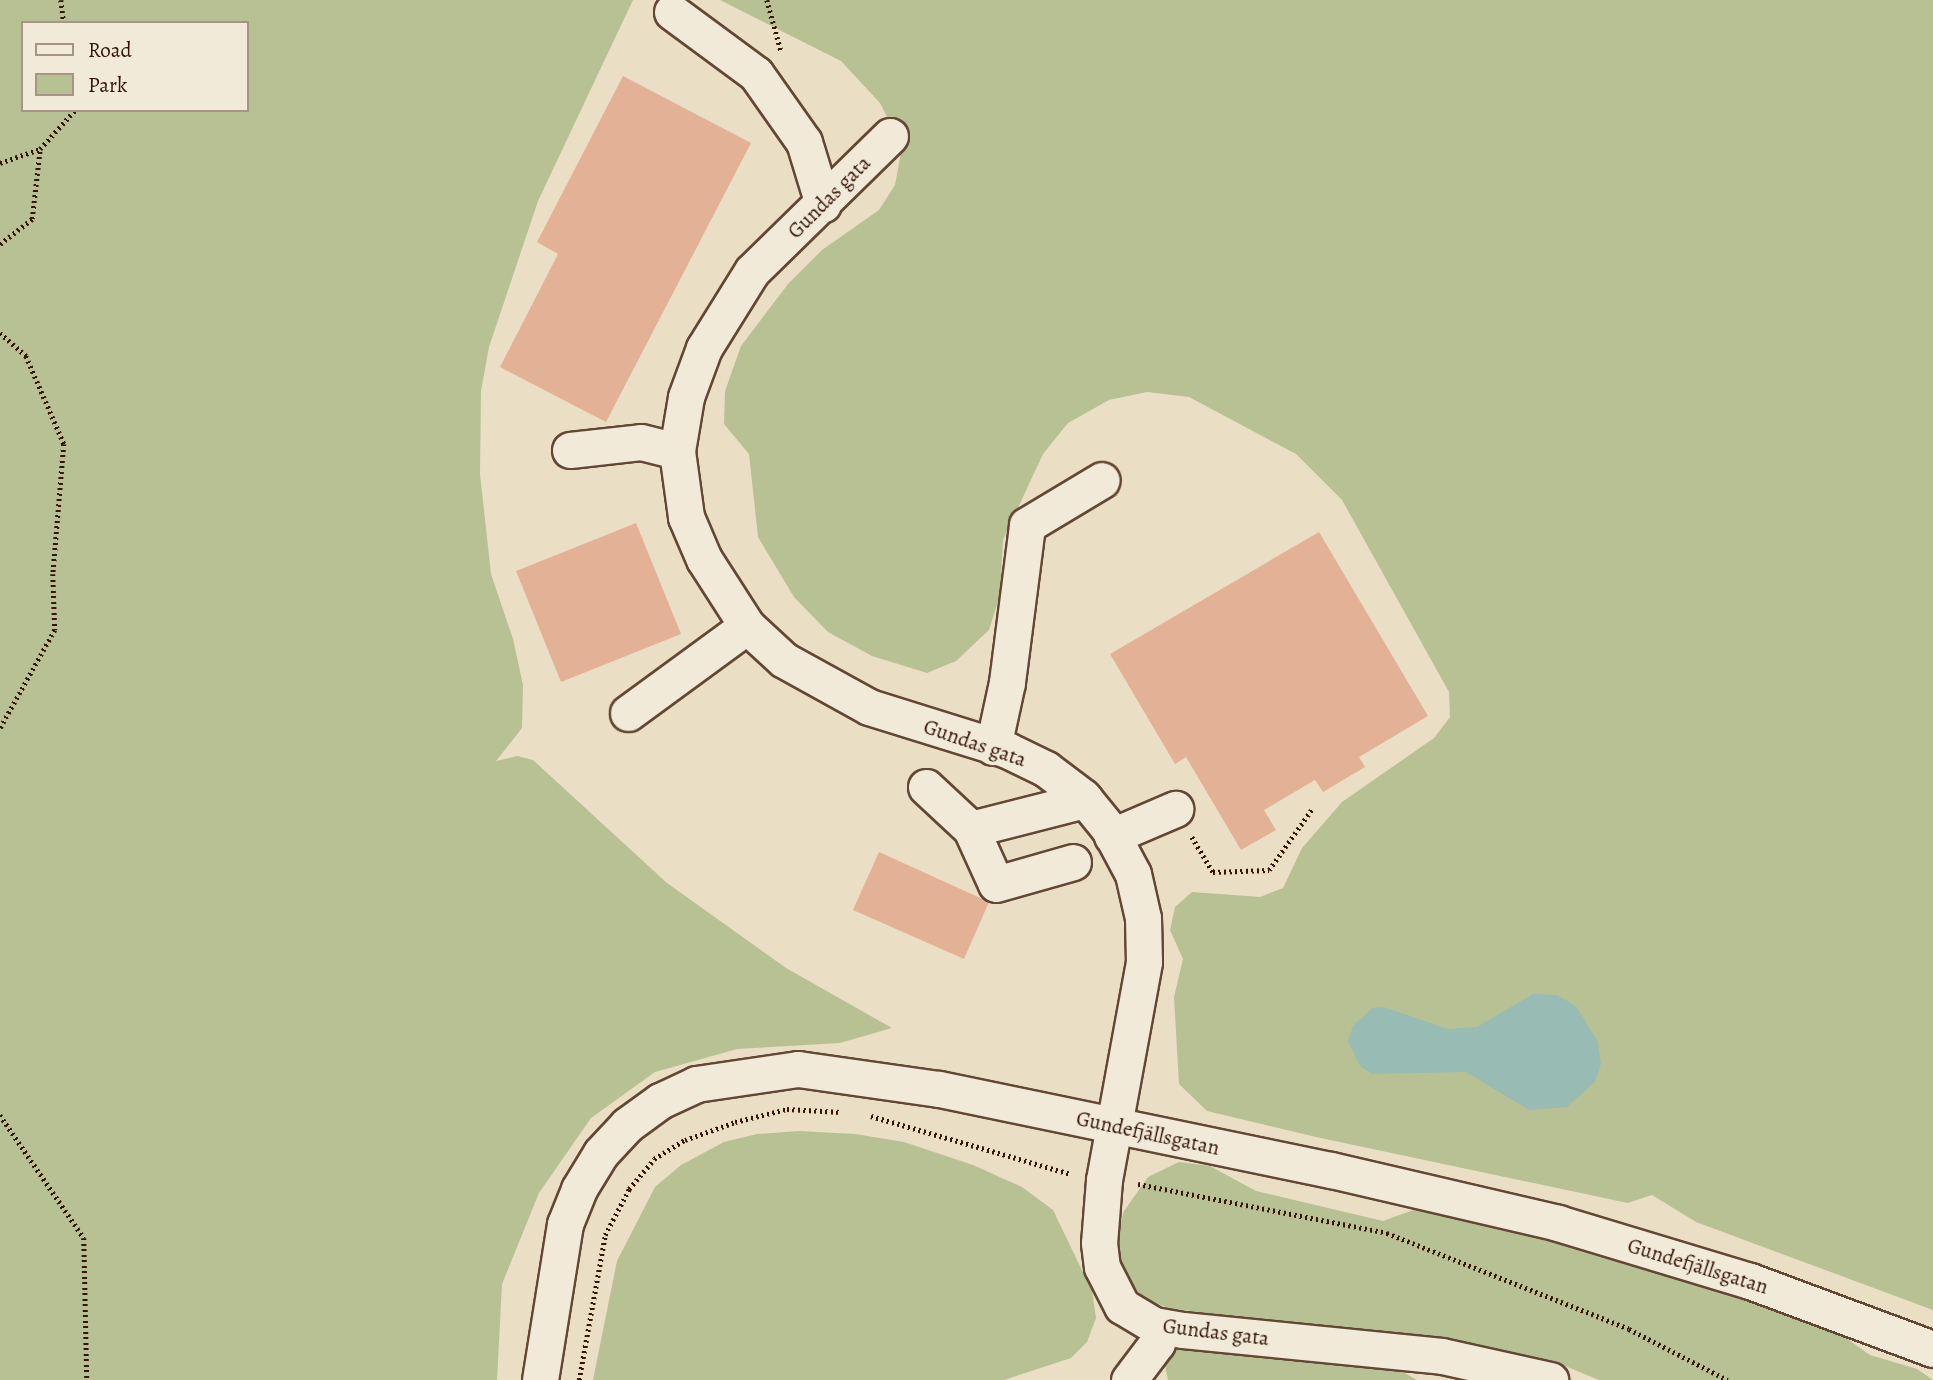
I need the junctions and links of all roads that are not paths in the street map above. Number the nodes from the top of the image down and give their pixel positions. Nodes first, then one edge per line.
1 (672, 12) dead end
2 (890, 136) dead end
3 (823, 204) junction
4 (570, 450) dead end
5 (677, 451) junction
6 (1102, 480) dead end
7 (747, 626) junction
8 (628, 713) dead end
9 (993, 747) junction
10 (926, 787) dead end
11 (1086, 800) junction
12 (1175, 809) road end
13 (971, 829) junction
14 (1112, 836) junction
15 (1073, 862) dead end
16 (1114, 1126) junction
17 (1161, 1326) junction
18 (1933, 1349) edge
19 (1439, 1368) edge
20 (540, 1380) edge
21 (1129, 1380) edge
22 (1550, 1380) edge

1 - 3 street
2 - 3 street, Gundas gata
3 - 5 street, Gundas gata
4 - 5 street
5 - 7 street, Gundas gata
6 - 9 street
7 - 8 street
7 - 9 street, Gundas gata
9 - 11 street, Gundas gata
10 - 13 street
11 - 13 street
11 - 14 street, Gundas gata
12 - 14 street
13 - 15 street
14 - 16 street, Gundas gata
16 - 17 street, Gundas gata
16 - 18 street, Gundefjällsgatan
16 - 20 street, Gundefjällsgatan
17 - 19 street, Gundas gata
17 - 21 street
19 - 22 street, Gundas gata

